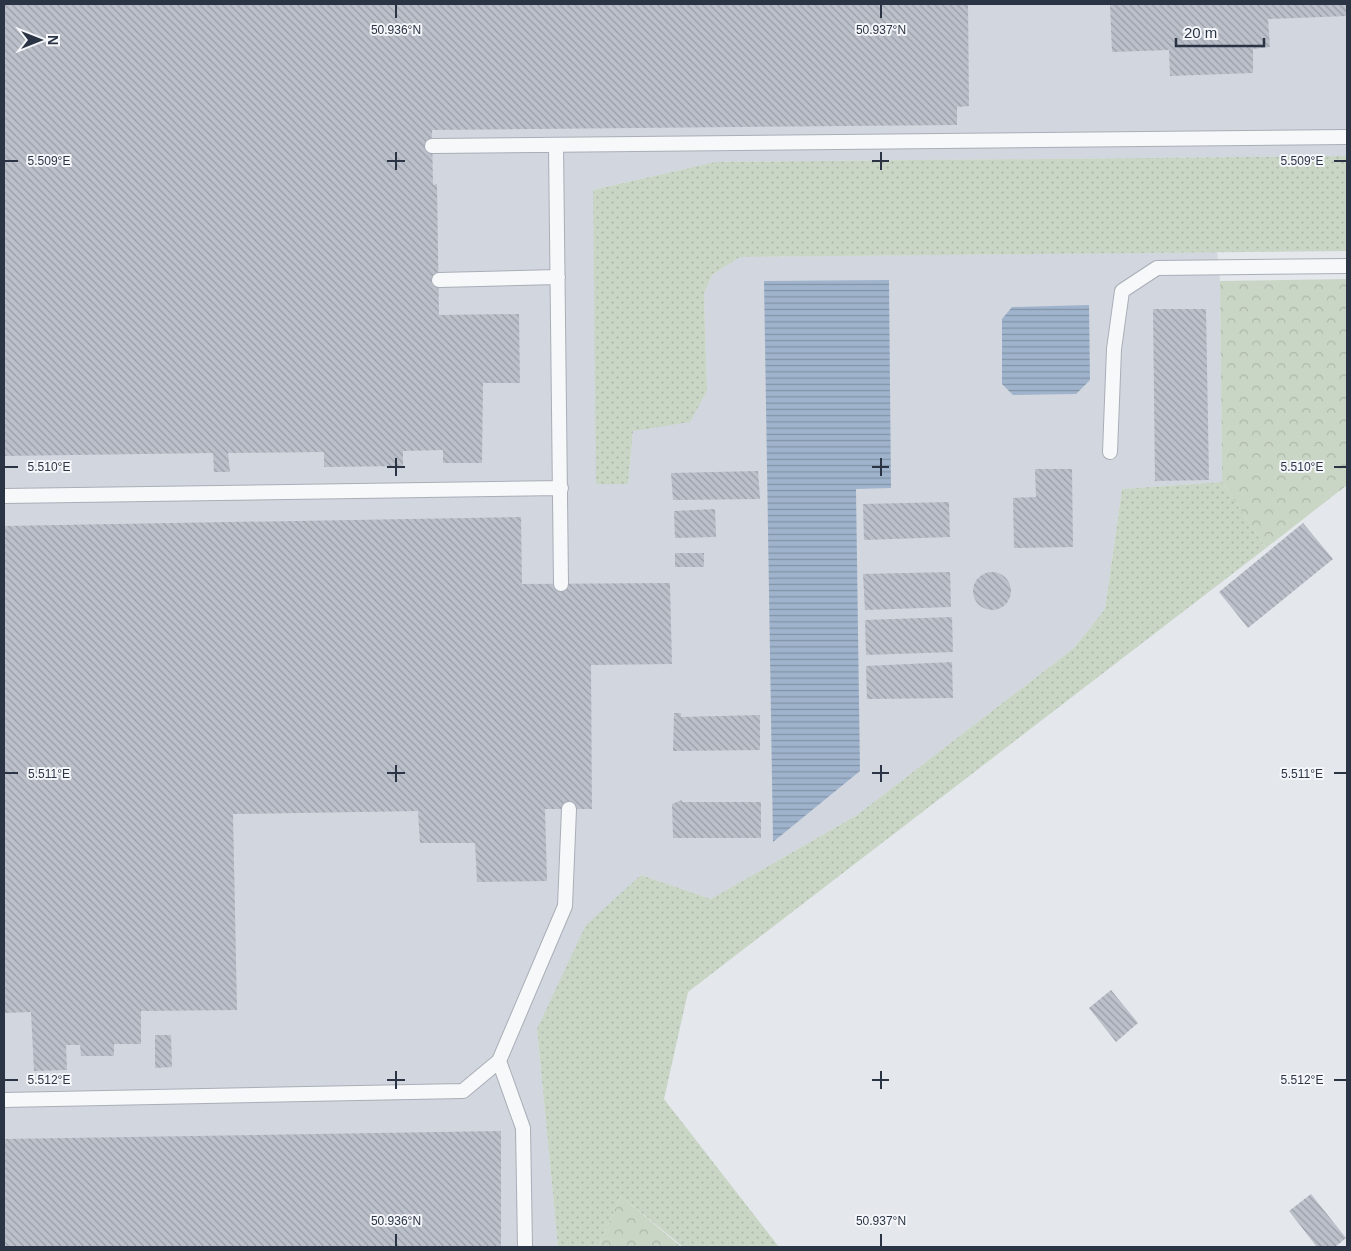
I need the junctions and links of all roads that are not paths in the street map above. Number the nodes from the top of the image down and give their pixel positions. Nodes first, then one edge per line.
1 (1347, 137) edge
2 (556, 145) junction
3 (432, 146) dead end
4 (1347, 266) edge
5 (558, 276) junction
6 (439, 280) dead end
7 (1110, 452) dead end
8 (561, 488) junction
9 (4, 496) edge
10 (561, 584) dead end
11 (569, 809) dead end
12 (498, 1061) junction
13 (4, 1100) edge
14 (525, 1247) edge

1 - 2 lane
2 - 3 lane
2 - 5 lane
4 - 7 lane
5 - 6 lane
5 - 8 lane
8 - 9 lane
8 - 10 lane
11 - 12 lane
12 - 13 lane
12 - 14 lane

